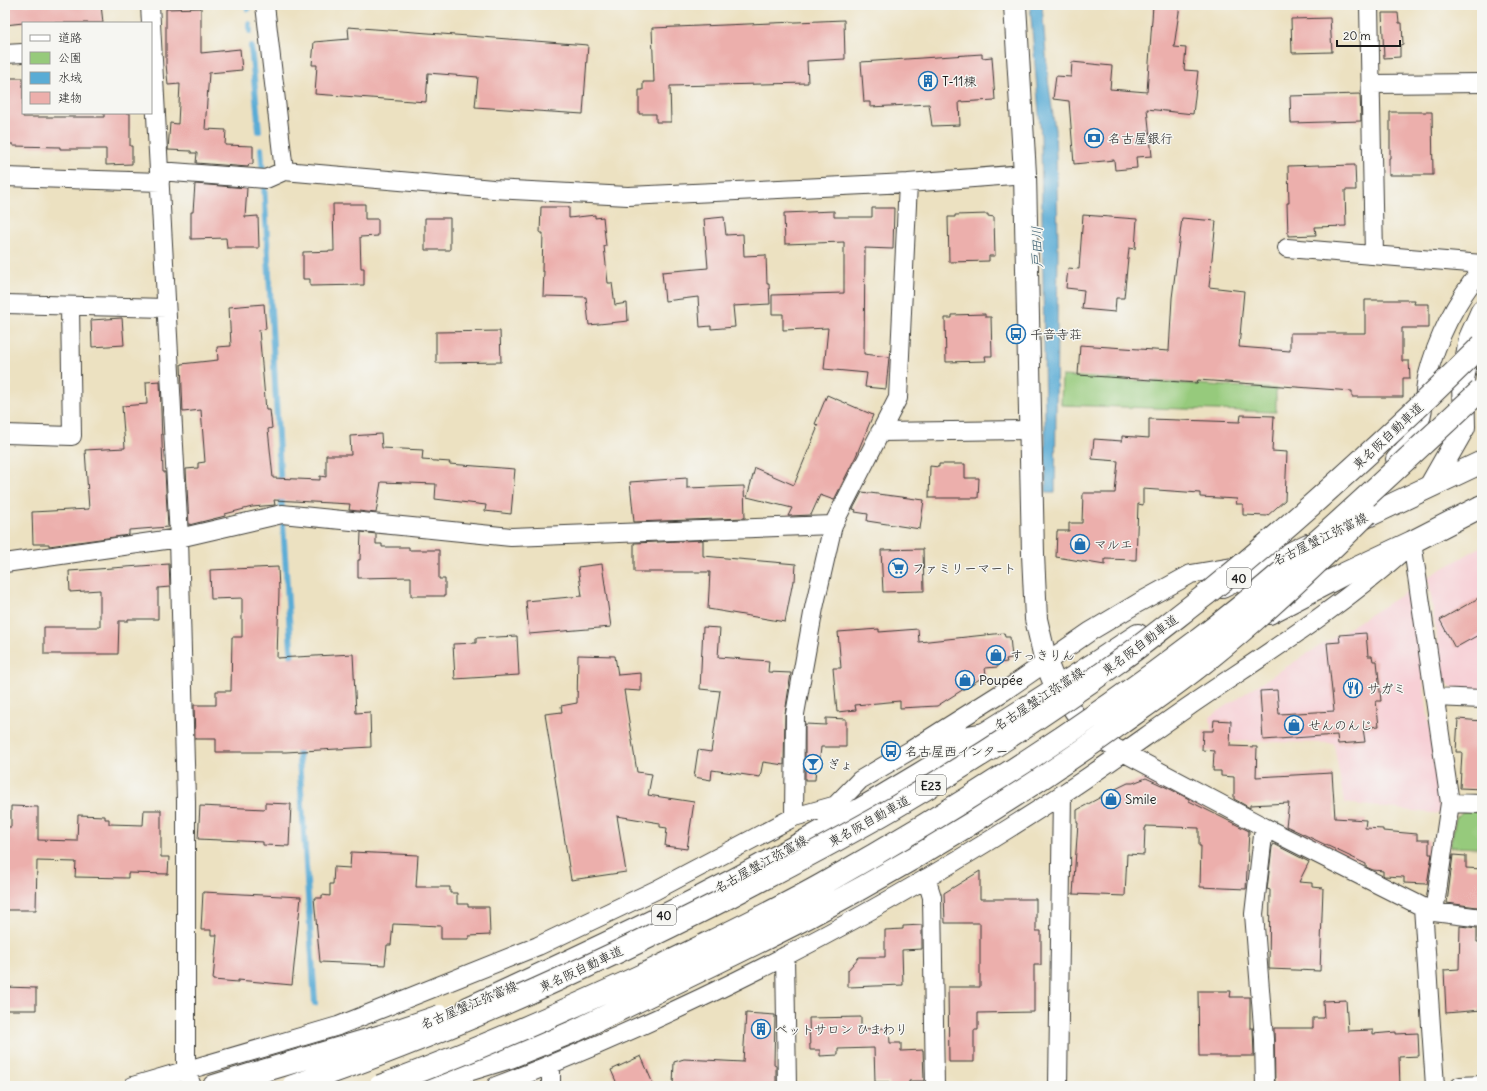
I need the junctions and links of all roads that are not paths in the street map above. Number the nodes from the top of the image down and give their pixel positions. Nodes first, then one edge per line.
1 (150, 5) edge
2 (265, 5) edge
3 (1015, 5) edge
4 (1369, 5) edge
5 (151, 22) edge
6 (152, 51) edge
7 (22, 53) edge
8 (5, 54) edge
9 (1482, 83) edge
10 (1371, 84) junction
11 (284, 172) junction
12 (1025, 174) junction
13 (5, 177) edge
14 (160, 177) junction
15 (908, 182) junction
16 (1287, 248) dead end
17 (1374, 255) junction
18 (1482, 264) edge
19 (1482, 269) edge
20 (5, 304) edge
21 (70, 306) junction
22 (166, 308) junction
23 (1482, 311) edge
24 (1482, 345) edge
25 (1481, 390) edge
26 (1030, 430) junction
27 (880, 432) junction
28 (5, 434) edge
29 (1482, 462) edge
30 (1431, 486) junction
31 (1482, 506) edge
32 (833, 525) junction
33 (1327, 536) junction
34 (179, 538) junction
35 (1412, 542) junction
36 (1273, 562) junction
37 (5, 563) edge
38 (1046, 662) junction
39 (1057, 689) junction
40 (1435, 697) junction
41 (1482, 699) edge
42 (992, 730) junction
43 (1089, 734) junction
44 (911, 750) junction
45 (1123, 752) junction
46 (1062, 794) junction
47 (1450, 803) junction
48 (1482, 804) edge
49 (833, 806) junction
50 (794, 817) junction
51 (1264, 827) junction
52 (801, 842) junction
53 (926, 878) junction
54 (1429, 910) junction
55 (1482, 918) edge
56 (620, 951) junction
57 (785, 956) junction
58 (551, 1065) junction
59 (189, 1079) edge
60 (438, 1082) edge
61 (1482, 1084) edge
62 (133, 1086) edge
63 (214, 1086) edge
64 (245, 1086) edge
65 (293, 1086) edge
66 (380, 1086) edge
67 (422, 1086) edge
68 (496, 1086) edge
69 (551, 1086) edge
70 (787, 1086) edge
71 (935, 1086) edge
72 (1058, 1086) edge
73 (1265, 1086) edge
74 (1435, 1086) edge
75 (1460, 1086) edge

1 - 5 street
2 - 11 street
3 - 12 main road
4 - 10 street
6 - 14 street
7 - 8 street
9 - 10 street
10 - 17 street
11 - 14 street
11 - 15 street
12 - 15 street
12 - 26 main road
13 - 14 street
14 - 22 street
15 - 27 street
16 - 17 street
17 - 18 street
19 - 33 street
20 - 21 street
21 - 22 street
21 - 28 street
22 - 34 street
23 - 30 main road
24 - 56 main road, 東名阪自動車道 / E23, bridge
25 - 60 main road, bridge
25 - 66 main road, E23, bridge
26 - 27 street
26 - 38 main road
27 - 32 street
29 - 30 main road, 名古屋蟹江弥富線 / 40
30 - 33 main road, 名古屋蟹江弥富線 / 40
31 - 35 main road
32 - 34 street
32 - 50 street
33 - 36 main road, 名古屋蟹江弥富線 / 40
34 - 37 street
34 - 59 street
35 - 40 street
35 - 43 main road
35 - 45 street
36 - 38 street
36 - 39 main road, 名古屋蟹江弥富線 / 40
38 - 39 main road
38 - 44 street
39 - 42 main road, 名古屋蟹江弥富線 / 40
39 - 43 street
40 - 41 street
40 - 47 street
42 - 44 street
42 - 52 main road, 名古屋蟹江弥富線 / 40
43 - 45 street
43 - 60 main road
44 - 49 street
45 - 46 street
45 - 51 street
46 - 53 street
46 - 72 street
47 - 48 street
47 - 54 street
49 - 50 street
49 - 52 street
50 - 59 street
51 - 54 street
51 - 73 street
52 - 64 main road, 名古屋蟹江弥富線 / 40
53 - 57 street
53 - 71 street
54 - 55 street
54 - 74 street
56 - 63 main road, bridge
56 - 65 main road, 東名阪自動車道 / E23, bridge
57 - 58 street
57 - 70 street
58 - 68 street
58 - 69 street
59 - 62 street
60 - 67 main road
61 - 75 street

